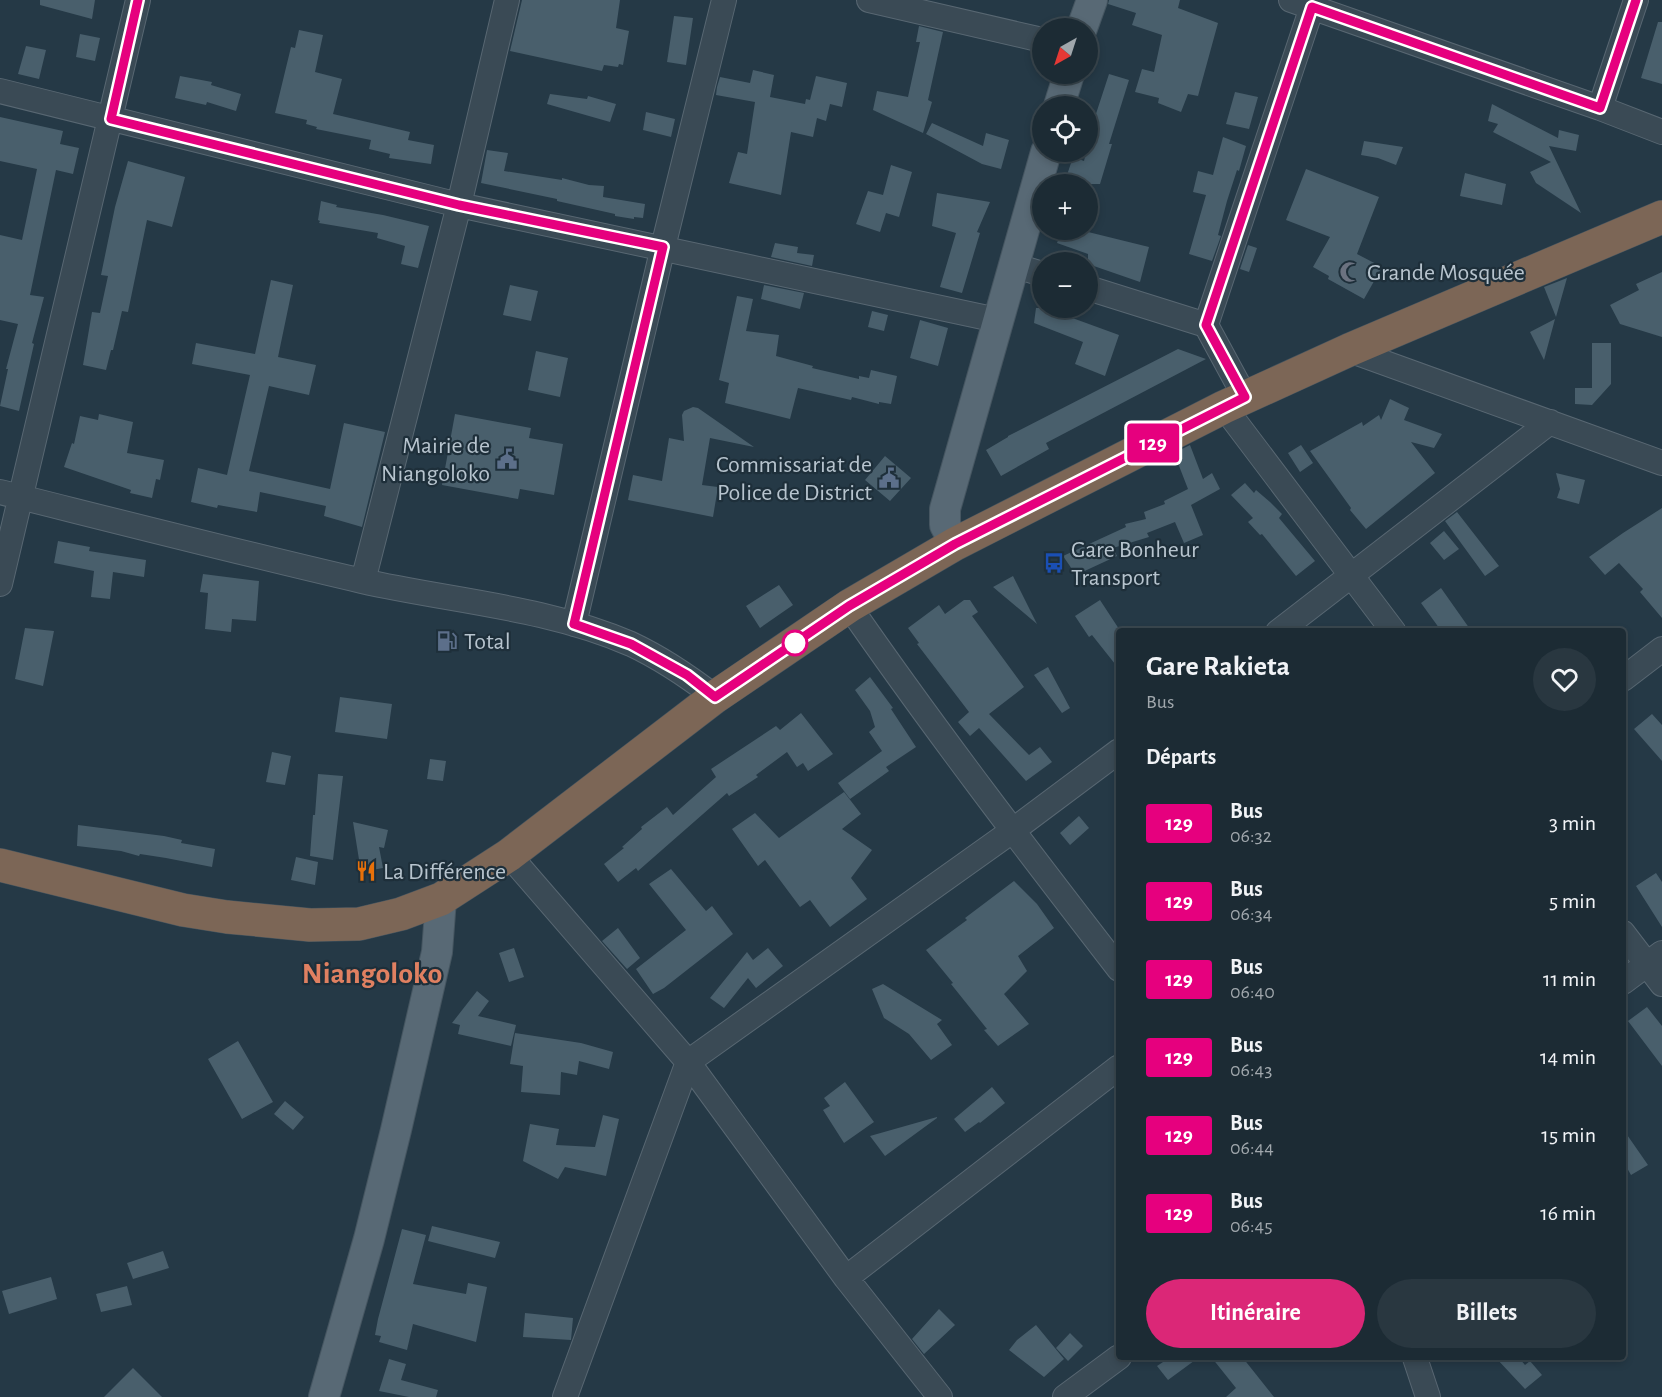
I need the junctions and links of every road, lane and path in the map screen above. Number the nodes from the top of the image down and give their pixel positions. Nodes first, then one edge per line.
1 (138, 0) edge
2 (507, 0) edge
3 (724, 0) edge
4 (869, 0) edge
5 (1092, 0) edge
6 (1636, 0) edge
7 (1302, 4) edge
8 (1086, 18) edge
9 (1032, 38) edge
10 (0, 91) edge
11 (1600, 108) junction
12 (111, 119) junction
13 (1662, 132) edge
14 (1043, 162) edge
15 (459, 205) junction
16 (1662, 217) edge
17 (663, 247) junction
18 (1013, 265) junction
19 (1032, 271) edge
20 (1098, 291) edge
21 (997, 320) junction
22 (1206, 325) junction
23 (1349, 350) junction
24 (1234, 402) junction
25 (1550, 422) junction
26 (1662, 463) edge
27 (10, 495) edge
28 (955, 544) junction
29 (1352, 576) junction
30 (363, 581) junction
31 (0, 584) edge
32 (849, 606) junction
33 (574, 624) junction
34 (1283, 628) edge
35 (1391, 628) edge
36 (1662, 649) edge
37 (1626, 677) edge
38 (715, 697) junction
39 (1116, 753) edge
40 (1012, 831) junction
41 (509, 855) junction
42 (0, 865) edge
43 (441, 899) junction
44 (1626, 936) edge
45 (1654, 959) edge
46 (1116, 965) edge
47 (1626, 980) edge
48 (1662, 984) edge
49 (688, 1062) junction
50 (1116, 1069) edge
51 (846, 1278) junction
52 (1116, 1359) edge
53 (1416, 1360) edge
54 (324, 1397) edge
55 (565, 1397) edge
56 (940, 1397) edge
57 (1065, 1397) edge
58 (1428, 1397) edge

1 - 12 street
2 - 15 street
3 - 17 street
4 - 9 street
5 - 8 main road
6 - 11 street
7 - 11 street
7 - 22 street
10 - 12 street
11 - 13 street
12 - 15 street
12 - 27 street
14 - 18 main road
15 - 17 street
15 - 30 street
16 - 23 highway
17 - 21 street
17 - 33 street
18 - 19 street
18 - 21 main road
20 - 22 street
21 - 28 main road
22 - 24 street
23 - 24 highway
23 - 25 street
24 - 28 highway
24 - 29 street
25 - 26 street
25 - 29 street
27 - 30 street
27 - 31 street
28 - 32 highway
29 - 34 street
29 - 35 street
30 - 33 street
32 - 38 highway
32 - 40 street
33 - 38 street
36 - 37 street
38 - 41 highway
39 - 40 street
40 - 46 street
40 - 49 street
41 - 43 highway
41 - 49 street
42 - 43 highway
43 - 54 main road
44 - 45 street
45 - 47 street
45 - 48 street
49 - 51 street
49 - 55 street
50 - 51 street
51 - 56 street
52 - 57 street
53 - 58 street

